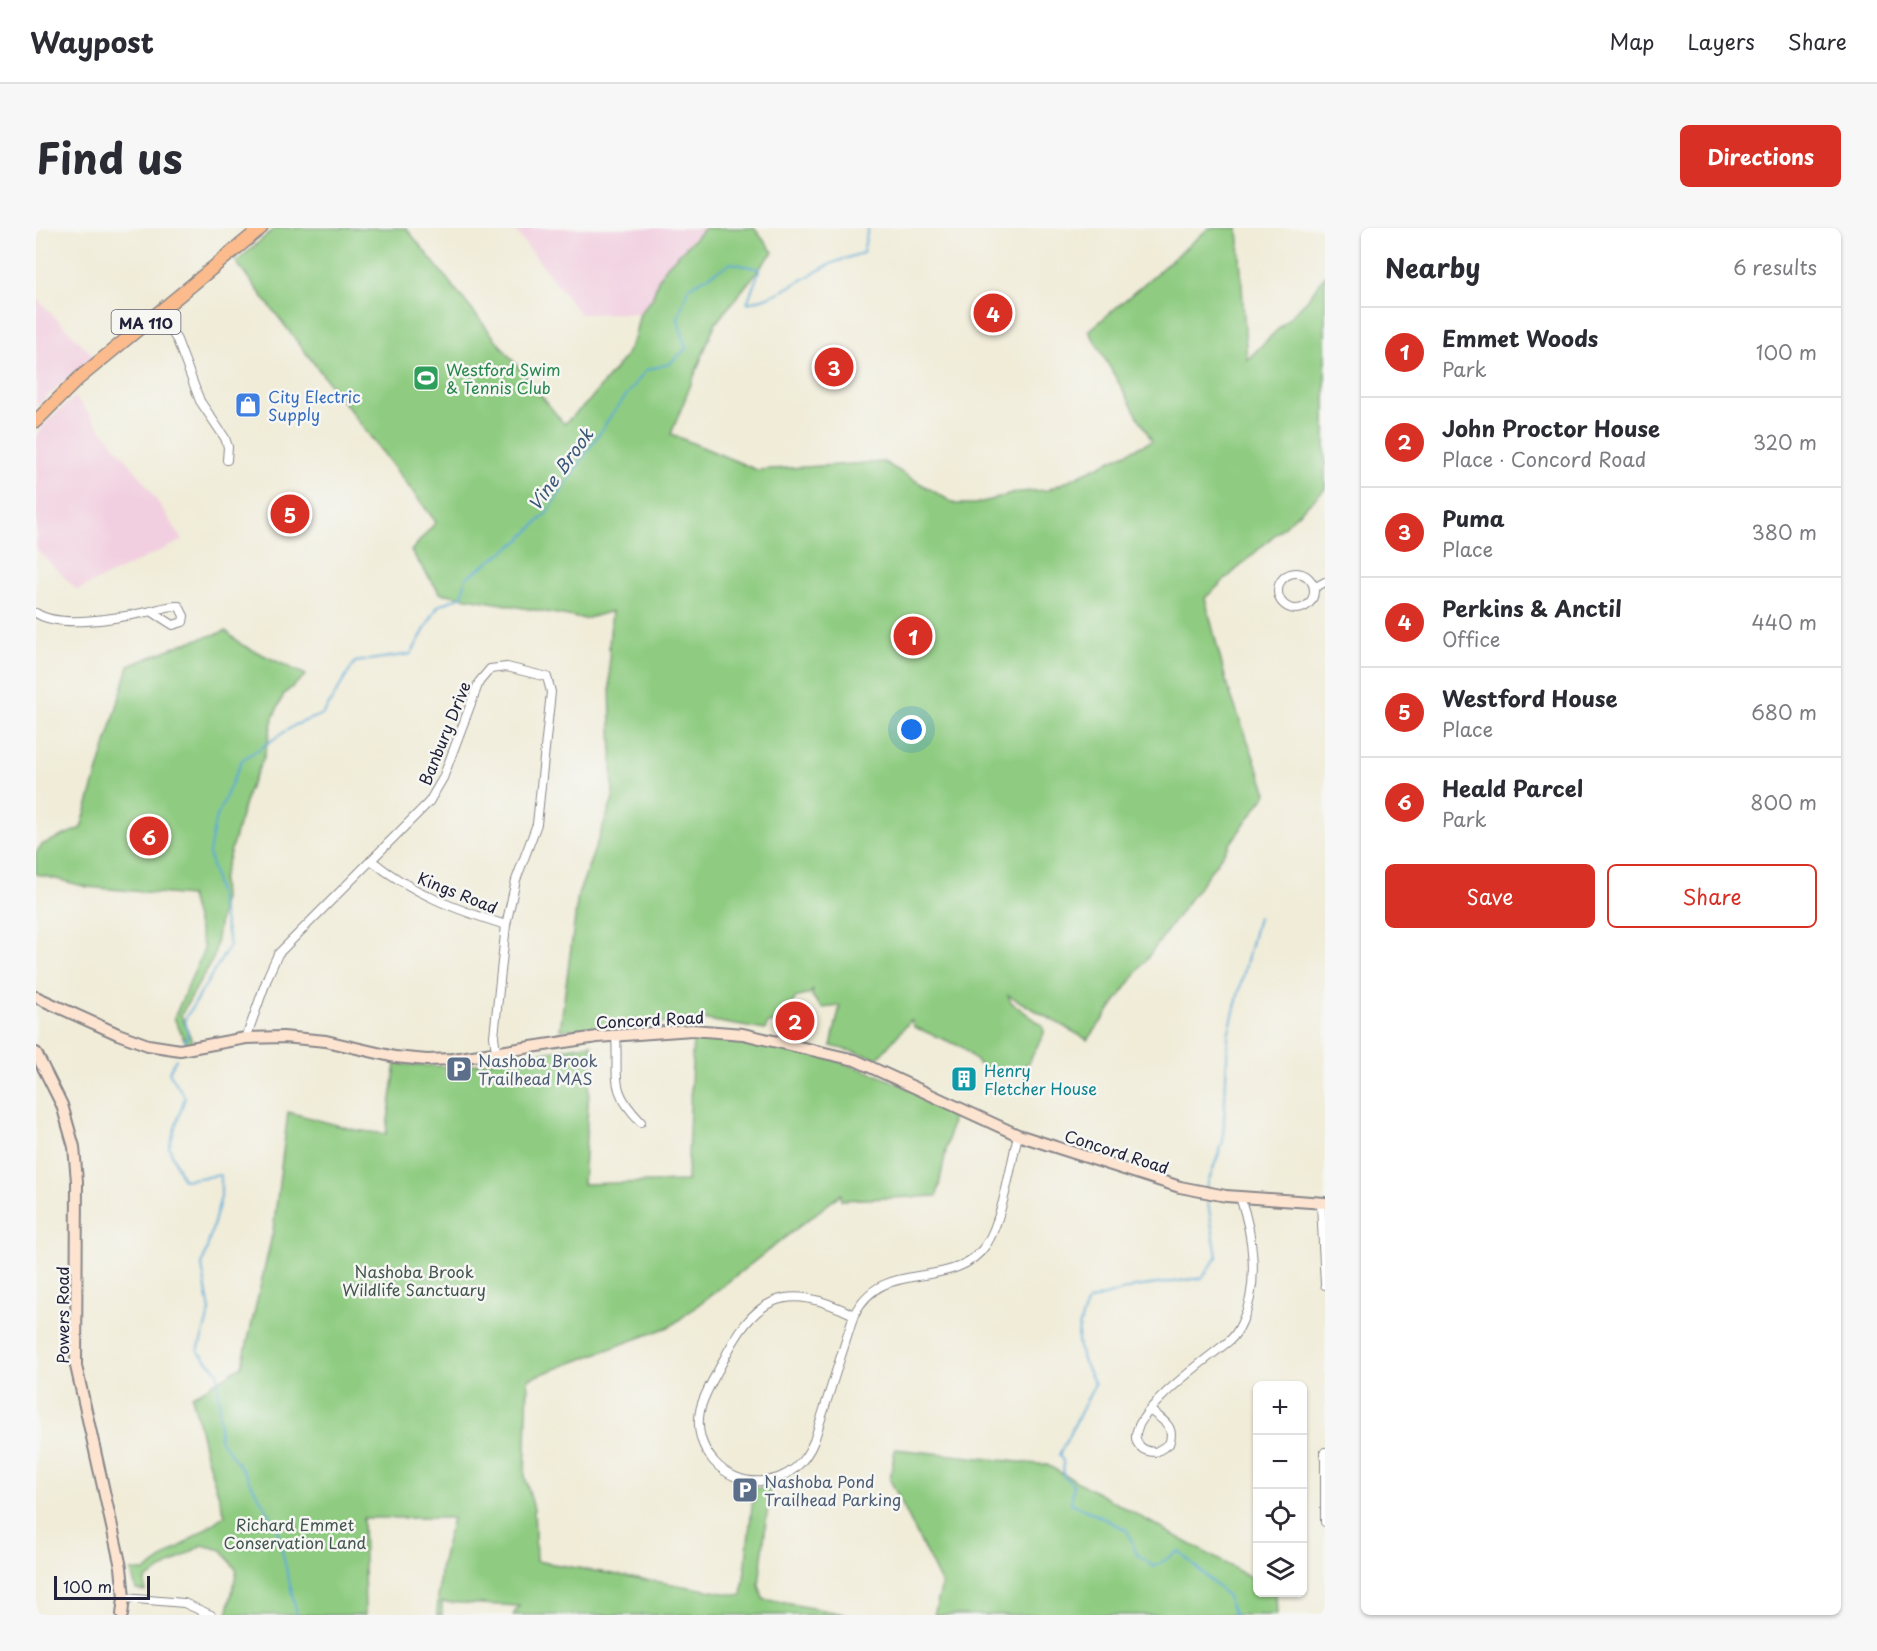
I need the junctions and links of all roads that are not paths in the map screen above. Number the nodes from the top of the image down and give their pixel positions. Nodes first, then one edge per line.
1 (261, 228) edge
2 (159, 312) junction
3 (36, 421) edge
4 (227, 460) dead end
5 (1325, 582) edge
6 (1314, 588) junction
7 (151, 611) dead end
8 (36, 613) edge
9 (371, 860) junction
10 (506, 925) junction
11 (36, 997) edge
12 (616, 1035) junction
13 (246, 1038) junction
14 (496, 1052) junction
15 (36, 1053) edge
16 (641, 1122) dead end
17 (1018, 1135) junction
18 (1240, 1197) junction
19 (1323, 1203) edge
20 (1325, 1285) edge
21 (854, 1315) junction
22 (1151, 1411) junction
23 (1325, 1452) edge
24 (1325, 1522) edge
25 (124, 1599) junction
26 (122, 1615) edge
27 (211, 1615) edge

1 - 2 main road, MA 110
2 - 3 main road, MA 110
2 - 4 street
5 - 6 street
6 - 6 street
7 - 8 street
9 - 10 street, Kings Road
9 - 10 street, Banbury Drive
9 - 13 street, Banbury Drive
10 - 14 street, Banbury Drive
11 - 13 main road, Concord Road
12 - 14 main road, Concord Road
12 - 16 street
12 - 17 main road, Concord Road
13 - 14 main road, Concord Road
15 - 25 main road, Powers Road
17 - 18 main road, Concord Road
17 - 21 street
18 - 19 main road, Concord Road
18 - 22 street
19 - 20 street
21 - 21 street
22 - 22 street
23 - 24 street
25 - 26 main road, Powers Road
25 - 27 street

